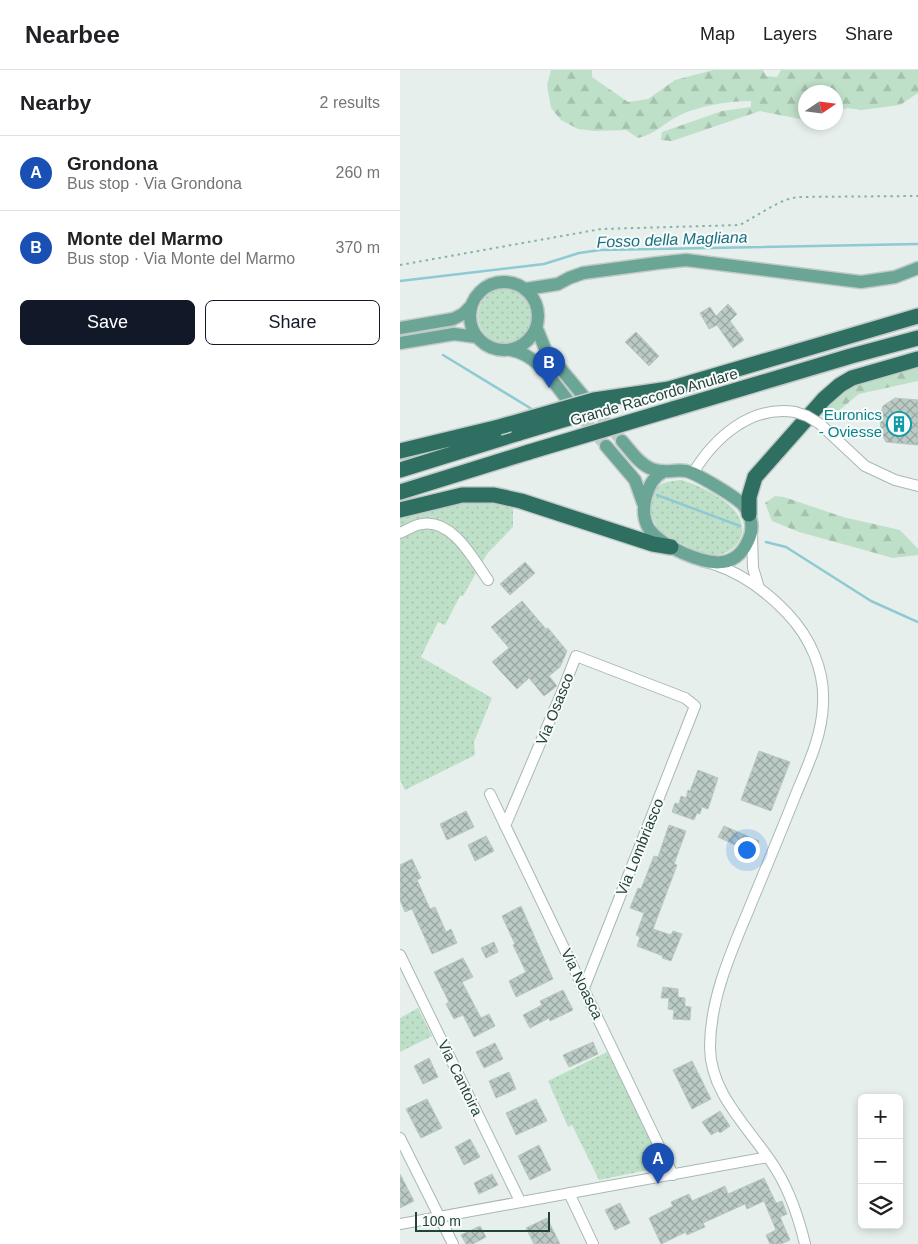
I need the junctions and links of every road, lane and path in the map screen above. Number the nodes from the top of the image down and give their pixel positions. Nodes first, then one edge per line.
1 (918, 196) edge
2 (400, 265) edge
3 (918, 268) edge
4 (558, 284) junction
5 (526, 289) junction
6 (471, 306) junction
7 (539, 310) junction
8 (918, 316) edge
9 (400, 328) edge
10 (537, 329) junction
11 (477, 337) junction
12 (918, 338) edge
13 (400, 343) edge
14 (511, 350) junction
15 (918, 359) edge
16 (669, 389) junction
17 (585, 398) tunnel mouth
18 (569, 402) tunnel mouth
19 (622, 441) tunnel mouth
20 (606, 446) tunnel mouth
21 (400, 451) edge
22 (400, 470) edge
23 (663, 472) junction
24 (694, 473) junction
25 (918, 486) edge
26 (400, 492) edge
27 (644, 505) junction
28 (400, 510) edge
29 (751, 522) junction
30 (400, 533) edge
31 (672, 547) junction
32 (709, 563) junction
33 (488, 580) dead end
34 (759, 588) junction
35 (695, 706) joint
36 (490, 794) dead end
37 (506, 826) junction
38 (400, 955) edge
39 (584, 988) junction
40 (400, 1138) edge
41 (768, 1157) junction
42 (673, 1174) junction
43 (569, 1194) junction
44 (520, 1201) junction
45 (439, 1216) junction
46 (400, 1224) edge
47 (453, 1244) edge
48 (593, 1244) edge
49 (805, 1244) edge

1 - 2 path
3 - 4 main road
4 - 5 main road
4 - 7 main road
5 - 6 main road
5 - 7 main road
6 - 9 main road
6 - 11 main road
7 - 10 main road
8 - 16 highway, Grande Raccordo Anulare
10 - 14 main road
10 - 17 main road
11 - 13 main road
11 - 14 main road
12 - 26 highway, Grande Raccordo Anulare, bridge
14 - 18 main road
15 - 29 highway
16 - 21 highway, bridge
16 - 22 highway, Grande Raccordo Anulare, bridge
19 - 23 main road
20 - 27 main road
23 - 24 main road
23 - 27 main road
24 - 25 street, bridge
24 - 29 main road
27 - 31 main road
28 - 31 highway
29 - 32 main road
29 - 34 street
30 - 33 street
31 - 32 main road
32 - 34 street
34 - 41 street
35 - 37 street, Via Osasco
35 - 39 street, Via Lombriasco
36 - 37 street, Via Noasca
37 - 39 street, Via Noasca
38 - 44 street, Via Cantoira
39 - 42 street, Via Noasca
40 - 45 street
41 - 42 street
41 - 49 street
42 - 43 street
43 - 44 street
43 - 48 street
44 - 45 street
45 - 46 street
45 - 47 street

